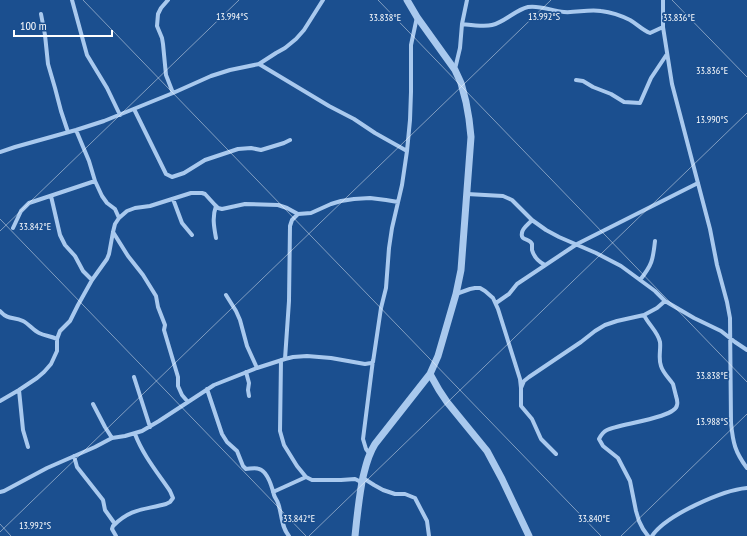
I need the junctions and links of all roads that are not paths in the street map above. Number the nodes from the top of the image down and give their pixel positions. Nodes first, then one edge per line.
1 (72, 0) edge
2 (168, 0) edge
3 (322, 0) edge
4 (407, 0) edge
5 (467, 0) edge
6 (663, 0) edge
7 (41, 14) dead end
8 (417, 17) junction
9 (462, 24) junction
10 (663, 27) junction
11 (668, 54) junction
12 (259, 64) junction
13 (455, 70) junction
14 (576, 80) dead end
15 (173, 93) junction
16 (134, 109) junction
17 (120, 115) junction
18 (76, 130) junction
19 (68, 132) junction
20 (290, 140) dead end
21 (407, 151) junction
22 (0, 152) edge
23 (95, 181) junction
24 (698, 183) junction
25 (466, 194) junction
26 (51, 196) junction
27 (173, 199) junction
28 (398, 202) junction
29 (216, 206) junction
30 (298, 214) junction
31 (119, 218) junction
32 (532, 220) junction
33 (13, 228) dead end
34 (113, 232) junction
35 (192, 235) dead end
36 (216, 238) dead end
37 (655, 241) dead end
38 (577, 244) junction
39 (544, 265) junction
40 (92, 280) junction
41 (640, 280) junction
42 (456, 294) junction
43 (226, 295) dead end
44 (665, 301) junction
45 (496, 303) junction
46 (0, 311) edge
47 (644, 316) junction
48 (57, 338) junction
49 (730, 338) junction
50 (747, 350) edge
51 (283, 360) junction
52 (373, 360) junction
53 (257, 368) junction
54 (246, 372) junction
55 (430, 374) junction
56 (134, 377) dead end
57 (521, 388) junction
58 (207, 389) junction
59 (19, 390) junction
60 (249, 396) dead end
61 (0, 401) edge
62 (188, 402) junction
63 (93, 404) dead end
64 (150, 427) junction
65 (135, 434) junction
66 (112, 438) junction
67 (28, 447) dead end
68 (369, 454) junction
69 (556, 454) dead end
70 (74, 456) junction
71 (747, 468) edge
72 (306, 477) junction
73 (362, 481) junction
74 (747, 488) edge
75 (0, 492) edge
76 (273, 492) junction
77 (115, 524) junction
78 (286, 535) edge
79 (116, 536) edge
80 (355, 536) edge
81 (428, 536) edge
82 (529, 536) edge
83 (648, 536) edge
84 (652, 536) edge

1 - 17 street
2 - 15 street
3 - 12 street
4 - 8 street
5 - 9 street
6 - 10 street
7 - 19 street
8 - 13 street
8 - 21 street
9 - 10 street
9 - 13 street
10 - 11 street
11 - 14 street
11 - 24 street
12 - 15 street
12 - 21 street
13 - 25 street
15 - 16 street
16 - 17 street
16 - 20 street
17 - 18 street
18 - 19 street
18 - 23 street
19 - 22 street
21 - 28 street
23 - 26 street
23 - 31 street
24 - 38 street
24 - 49 street
25 - 32 street
25 - 42 street
26 - 33 street
26 - 40 street
27 - 29 street
27 - 31 street
27 - 35 street
28 - 30 street
28 - 52 street
29 - 30 street
29 - 36 street
30 - 51 street
31 - 34 street
32 - 38 street
32 - 39 street
34 - 40 street
34 - 62 street
37 - 41 street
38 - 39 street
38 - 41 street
39 - 45 street
40 - 48 street
41 - 44 street
42 - 45 street
42 - 55 street
43 - 53 street
44 - 47 street
44 - 49 street
45 - 57 street
46 - 48 street
47 - 57 street
47 - 83 street
48 - 59 street
49 - 50 street
49 - 71 street
51 - 52 street
51 - 53 street
51 - 72 street
52 - 68 street
53 - 54 street
54 - 58 street
54 - 60 street
55 - 68 street
55 - 82 street
56 - 64 street
57 - 69 street
58 - 62 street
58 - 76 street
59 - 61 street
59 - 67 street
62 - 64 street
63 - 66 street
64 - 65 street
65 - 66 street
65 - 77 street
66 - 70 street
68 - 73 street
70 - 75 street
70 - 77 street
72 - 73 street
72 - 76 street
73 - 80 street
73 - 81 street
74 - 84 street
76 - 78 street
77 - 79 street

